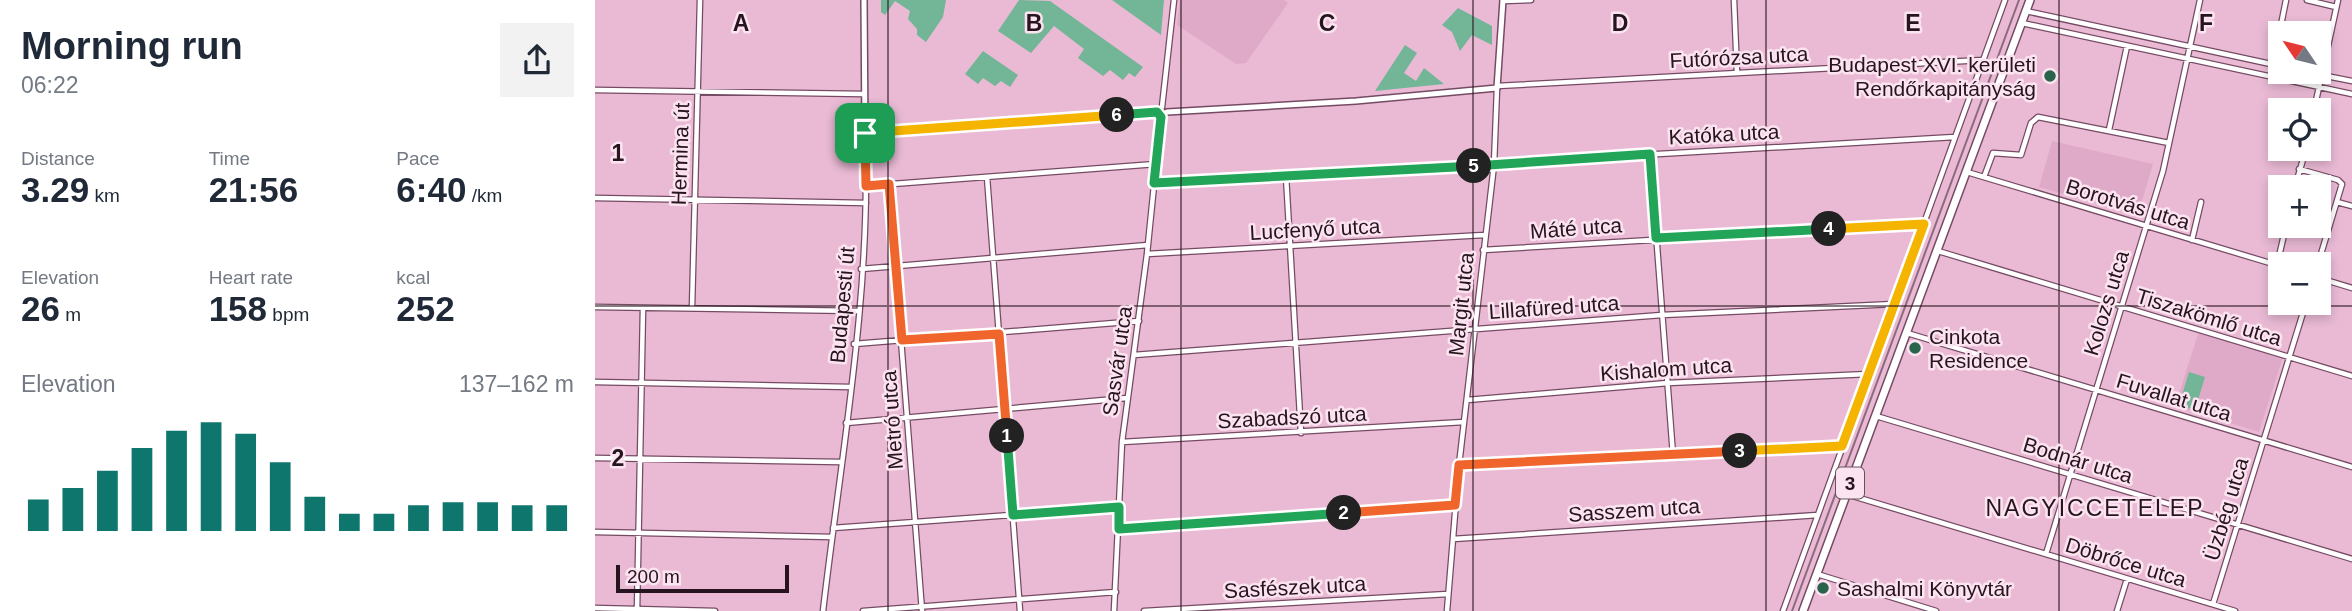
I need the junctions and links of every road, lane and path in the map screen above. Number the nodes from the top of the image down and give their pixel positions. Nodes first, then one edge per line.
1 (700, 0) edge
2 (864, 0) edge
3 (1174, 0) edge
4 (1531, 0) edge
5 (1734, 0) edge
6 (2005, 0) edge
7 (2030, 0) edge
8 (2200, 0) edge
9 (2285, 0) edge
10 (2307, 0) edge
11 (2338, 0) edge
12 (1503, 1) edge
13 (2336, 8) junction
14 (2026, 12) junction
15 (2281, 21) edge
16 (2022, 23) junction
17 (2331, 34) edge
18 (2127, 46) junction
19 (2189, 48) junction
20 (2187, 59) junction
21 (1983, 60) junction
22 (2268, 64) edge
23 (1737, 73) junction
24 (2331, 77) edge
25 (2352, 81) edge
26 (2321, 84) edge
27 (1497, 87) junction
28 (2320, 88) junction
29 (595, 90) edge
30 (698, 92) junction
31 (864, 94) junction
32 (2352, 94) edge
33 (2317, 98) edge
34 (1165, 110) junction
35 (1159, 115) junction
36 (2109, 130) junction
37 (865, 133) junction
38 (1955, 137) junction
39 (2169, 143) junction
40 (1650, 154) junction
41 (2302, 161) edge
42 (1156, 164) junction
43 (1494, 164) junction
44 (2299, 169) junction
45 (1966, 172) junction
46 (2298, 175) edge
47 (1286, 176) junction
48 (987, 177) junction
49 (1984, 177) junction
50 (1154, 183) junction
51 (889, 184) junction
52 (866, 186) junction
53 (595, 198) edge
54 (695, 200) junction
55 (2201, 202) dead end
56 (2337, 202) junction
57 (866, 203) junction
58 (2352, 206) edge
59 (1924, 224) junction
60 (2147, 226) junction
61 (1485, 235) junction
62 (1656, 238) junction
63 (2192, 240) junction
64 (1148, 245) junction
65 (1290, 246) junction
66 (1483, 250) junction
67 (1937, 250) junction
68 (2322, 252) edge
69 (1147, 254) junction
70 (993, 258) junction
71 (2268, 263) edge
72 (895, 265) junction
73 (861, 269) junction
74 (2331, 282) edge
75 (2352, 288) edge
76 (1894, 304) junction
77 (595, 307) edge
78 (2121, 307) junction
79 (643, 308) junction
80 (692, 308) junction
81 (857, 311) junction
82 (1662, 315) junction
83 (2302, 315) edge
84 (1139, 321) junction
85 (1474, 330) junction
86 (1906, 333) junction
87 (999, 334) junction
88 (902, 340) junction
89 (1296, 342) junction
90 (854, 344) junction
91 (1134, 355) junction
92 (2289, 357) junction
93 (1868, 374) junction
94 (2352, 376) edge
95 (595, 382) edge
96 (642, 383) junction
97 (1668, 383) junction
98 (850, 387) junction
99 (2096, 390) junction
100 (1127, 398) junction
101 (1467, 400) junction
102 (1005, 409) junction
103 (907, 416) junction
104 (1875, 416) junction
105 (846, 422) junction
106 (1464, 422) junction
107 (1301, 433) junction
108 (2263, 441) junction
109 (1122, 442) junction
110 (1842, 446) junction
111 (1673, 455) junction
112 (595, 458) edge
113 (640, 459) junction
114 (841, 462) junction
115 (1459, 465) junction
116 (2352, 467) edge
117 (2070, 474) junction
118 (1846, 494) junction
119 (1455, 505) junction
120 (1119, 507) junction
121 (1013, 515) junction
122 (1818, 515) junction
123 (916, 522) junction
124 (2238, 524) junction
125 (833, 528) junction
126 (1119, 529) junction
127 (595, 532) edge
128 (639, 532) junction
129 (832, 537) junction
130 (1453, 539) junction
131 (2046, 554) junction
132 (2352, 559) edge
133 (1817, 574) junction
134 (2127, 579) junction
135 (1116, 592) junction
136 (1448, 594) junction
137 (1019, 599) junction
138 (2213, 604) junction
139 (595, 608) edge
140 (922, 608) edge
141 (637, 610) edge
142 (715, 611) edge
143 (823, 611) edge
144 (863, 611) edge
145 (1020, 611) edge
146 (1114, 611) edge
147 (1144, 611) edge
148 (1447, 611) edge
149 (1783, 611) edge
150 (1803, 611) edge
151 (1936, 611) edge
152 (2117, 611) edge
153 (2235, 611) edge

1 - 30 street, Hermina út
2 - 31 street, Budapesti út
3 - 34 street
4 - 12 street
5 - 23 street
6 - 21 street
7 - 14 main road, 3
8 - 19 street, Kolozs utca
9 - 15 street
10 - 13 street
11 - 13 street
12 - 27 street, Margit utca
13 - 17 street
14 - 16 main road, 3
14 - 19 street
16 - 18 street
16 - 45 main road, 3
18 - 20 street
18 - 36 street
19 - 20 street, Kolozs utca
19 - 22 street
20 - 28 street
20 - 39 street, Kolozs utca
21 - 23 street, Futórózsa utca
21 - 38 street
23 - 27 street, Futórózsa utca
24 - 25 street
26 - 28 street
27 - 34 street, Futórózsa utca
27 - 43 street, Margit utca
28 - 32 street
28 - 33 street
29 - 30 street
30 - 31 street
30 - 54 street, Hermina út
31 - 37 street, Budapesti út
34 - 35 street
35 - 37 street
35 - 42 street, Sasvár utca
36 - 39 street
36 - 49 street
37 - 52 street, Budapesti út
38 - 40 street, Katóka utca
38 - 59 street
39 - 60 street, Kolozs utca
40 - 43 street, Katóka utca
40 - 62 street
41 - 44 street
42 - 48 street
42 - 50 street, Sasvár utca
43 - 47 street, Katóka utca
43 - 61 street, Margit utca
44 - 46 street
44 - 56 street
45 - 49 street, Borotvás utca
45 - 67 main road, 3
47 - 50 street, Katóka utca
47 - 65 street
48 - 51 street
48 - 70 street
49 - 60 street, Borotvás utca
50 - 64 street, Sasvár utca
51 - 52 street
51 - 72 street, Metró utca
52 - 57 street, Budapesti út
53 - 54 street
54 - 57 street
54 - 80 street, Hermina út
55 - 63 street
56 - 58 street
56 - 68 street
57 - 73 street, Budapesti út
59 - 62 street, Máté utca
59 - 76 street
60 - 63 street, Borotvás utca
60 - 78 street, Kolozs utca
61 - 65 street, Lucfenyő utca
61 - 66 street, Margit utca
62 - 66 street, Máté utca
62 - 82 street
63 - 71 street, Borotvás utca
64 - 69 street, Sasvár utca
64 - 70 street
65 - 69 street, Lucfenyő utca
65 - 89 street
66 - 85 street, Margit utca
67 - 78 street, Tiszakömlő utca
67 - 86 main road, 3
69 - 84 street, Sasvár utca
70 - 72 street
70 - 87 street
72 - 73 street
72 - 88 street, Metró utca
73 - 81 street, Budapesti út
74 - 75 street
76 - 82 street, Lillafüred utca
76 - 93 street
77 - 79 street
78 - 92 street, Tiszakömlő utca
78 - 99 street, Kolozs utca
79 - 80 street
79 - 96 street
80 - 81 street
81 - 90 street, Budapesti út
82 - 85 street, Lillafüred utca
82 - 97 street
83 - 92 street, Üzbég utca
84 - 87 street
84 - 91 street, Sasvár utca
85 - 89 street, Lillafüred utca
85 - 101 street, Margit utca
86 - 99 street, Fuvallat utca
86 - 104 main road, 3
87 - 88 street
87 - 102 street
88 - 90 street
88 - 103 street, Metró utca
89 - 91 street, Lillafüred utca
89 - 107 street
90 - 98 street, Budapesti út
91 - 100 street, Sasvár utca
92 - 94 street, Tiszakömlő utca
92 - 108 street, Üzbég utca
93 - 97 street, Kishalom utca
93 - 110 street
95 - 96 street
96 - 98 street
96 - 113 street
97 - 101 street, Kishalom utca
97 - 111 street
98 - 105 street, Budapesti út
99 - 108 street, Fuvallat utca
99 - 117 street, Kolozs utca
100 - 102 street
100 - 109 street, Sasvár utca
101 - 106 street, Margit utca
102 - 103 street
102 - 121 street
103 - 105 street
103 - 123 street, Metró utca
104 - 117 street, Bodnár utca
104 - 118 main road, 3
105 - 114 street, Budapesti út
106 - 107 street, Szabadszó utca
106 - 115 street, Margit utca
107 - 109 street, Szabadszó utca
108 - 116 street, Fuvallat utca
108 - 124 street, Üzbég utca
109 - 120 street, Sasvár utca
110 - 111 street
110 - 122 street
111 - 115 street
112 - 113 street
113 - 114 street
113 - 128 street
114 - 125 street, Budapesti út
115 - 119 street, Margit utca
117 - 124 street, Bodnár utca
117 - 131 street, Kolozs utca
118 - 131 street, Döbrőce utca
118 - 133 main road, 3
119 - 126 street
119 - 130 street, Margit utca
120 - 121 street
120 - 126 street, Sasvár utca
121 - 123 street
121 - 137 street
122 - 130 street, Sasszem utca
122 - 149 street
123 - 125 street
123 - 140 street, Metró utca
124 - 132 street, Bodnár utca
124 - 138 street, Üzbég utca
125 - 129 street, Budapesti út
126 - 135 street, Sasvár utca
127 - 128 street
128 - 129 street
128 - 141 street
129 - 143 street, Budapesti út
130 - 136 street, Margit utca
131 - 134 street, Döbrőce utca
133 - 150 main road, 3
133 - 151 street
134 - 138 street, Döbrőce utca
134 - 152 street
135 - 137 street
135 - 146 street, Sasvár utca
136 - 147 street, Sasfészek utca
136 - 148 street, Margit utca
137 - 140 street
137 - 145 street
138 - 153 street, Döbrőce utca
139 - 141 street
140 - 144 street
141 - 142 street

